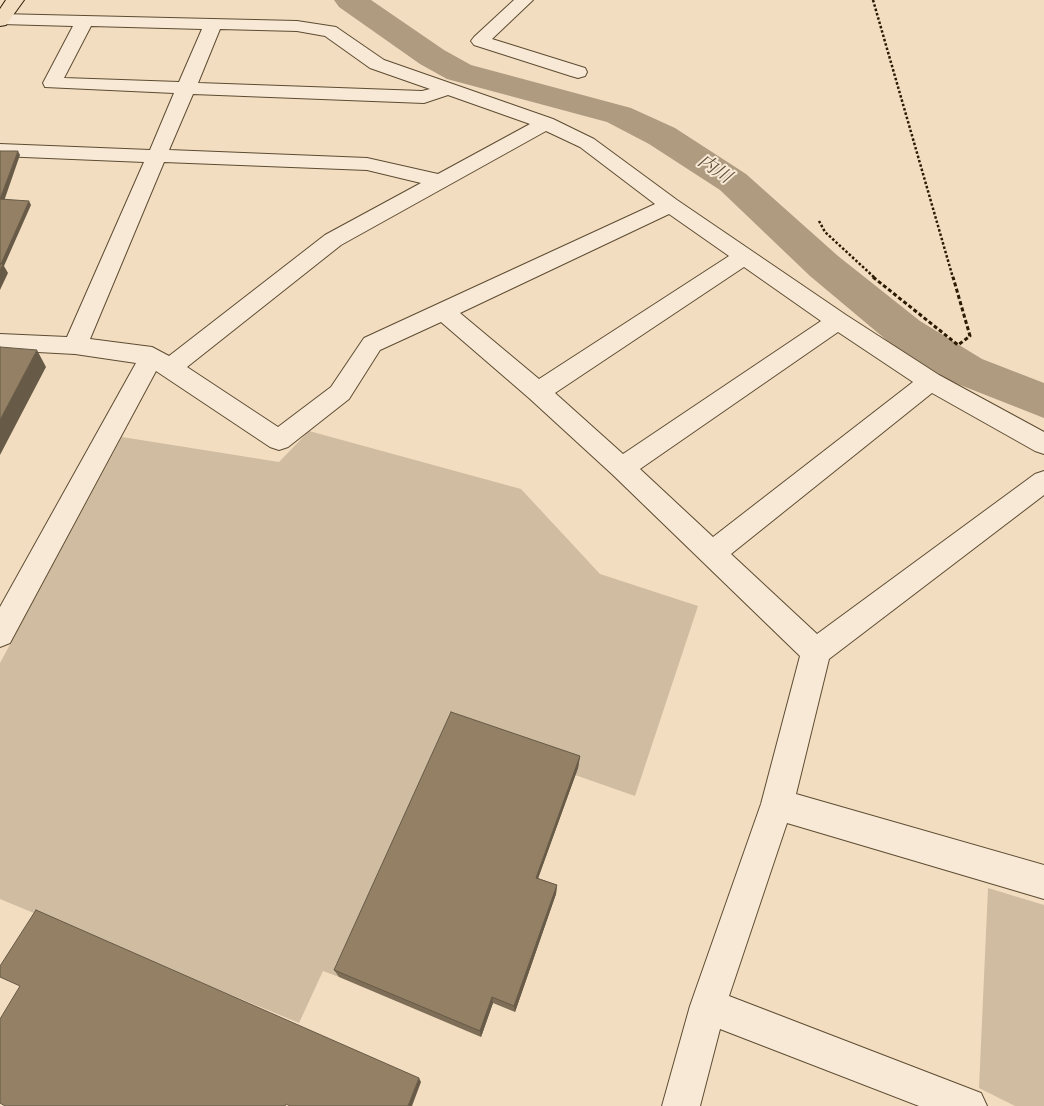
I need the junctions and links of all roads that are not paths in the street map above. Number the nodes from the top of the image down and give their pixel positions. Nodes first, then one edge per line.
1 (14, 0) edge
2 (524, 0) edge
3 (1, 20) edge
4 (85, 20) junction
5 (214, 23) junction
6 (578, 72) dead end
7 (187, 88) junction
8 (448, 89) junction
9 (546, 123) junction
10 (0, 150) edge
11 (157, 155) junction
12 (441, 181) junction
13 (670, 205) junction
14 (745, 256) junction
15 (443, 311) junction
16 (838, 321) junction
17 (0, 342) edge
18 (75, 346) junction
19 (161, 362) junction
20 (930, 381) junction
21 (538, 392) junction
22 (1044, 444) edge
23 (622, 468) junction
24 (1044, 481) edge
25 (712, 553) junction
26 (0, 634) edge
27 (816, 652) junction
28 (777, 804) junction
29 (1044, 882) edge
30 (708, 1006) junction
31 (955, 1103) edge
32 (681, 1106) edge

1 - 3 main road
2 - 6 street
3 - 4 street
4 - 5 street
4 - 7 street
5 - 7 street
5 - 8 street
7 - 8 street
7 - 11 street
8 - 9 street
9 - 12 street
9 - 13 street
10 - 11 street
11 - 12 street
11 - 18 street
12 - 19 street
13 - 14 street
13 - 15 street
14 - 16 street
14 - 21 street
15 - 19 street
15 - 21 street
16 - 20 street
16 - 23 street
17 - 18 street
18 - 19 street
19 - 26 street
20 - 22 street
20 - 25 street
21 - 23 street
23 - 25 street
24 - 27 street
25 - 27 street
27 - 28 street
28 - 29 street
28 - 30 street
30 - 31 street
30 - 32 street

